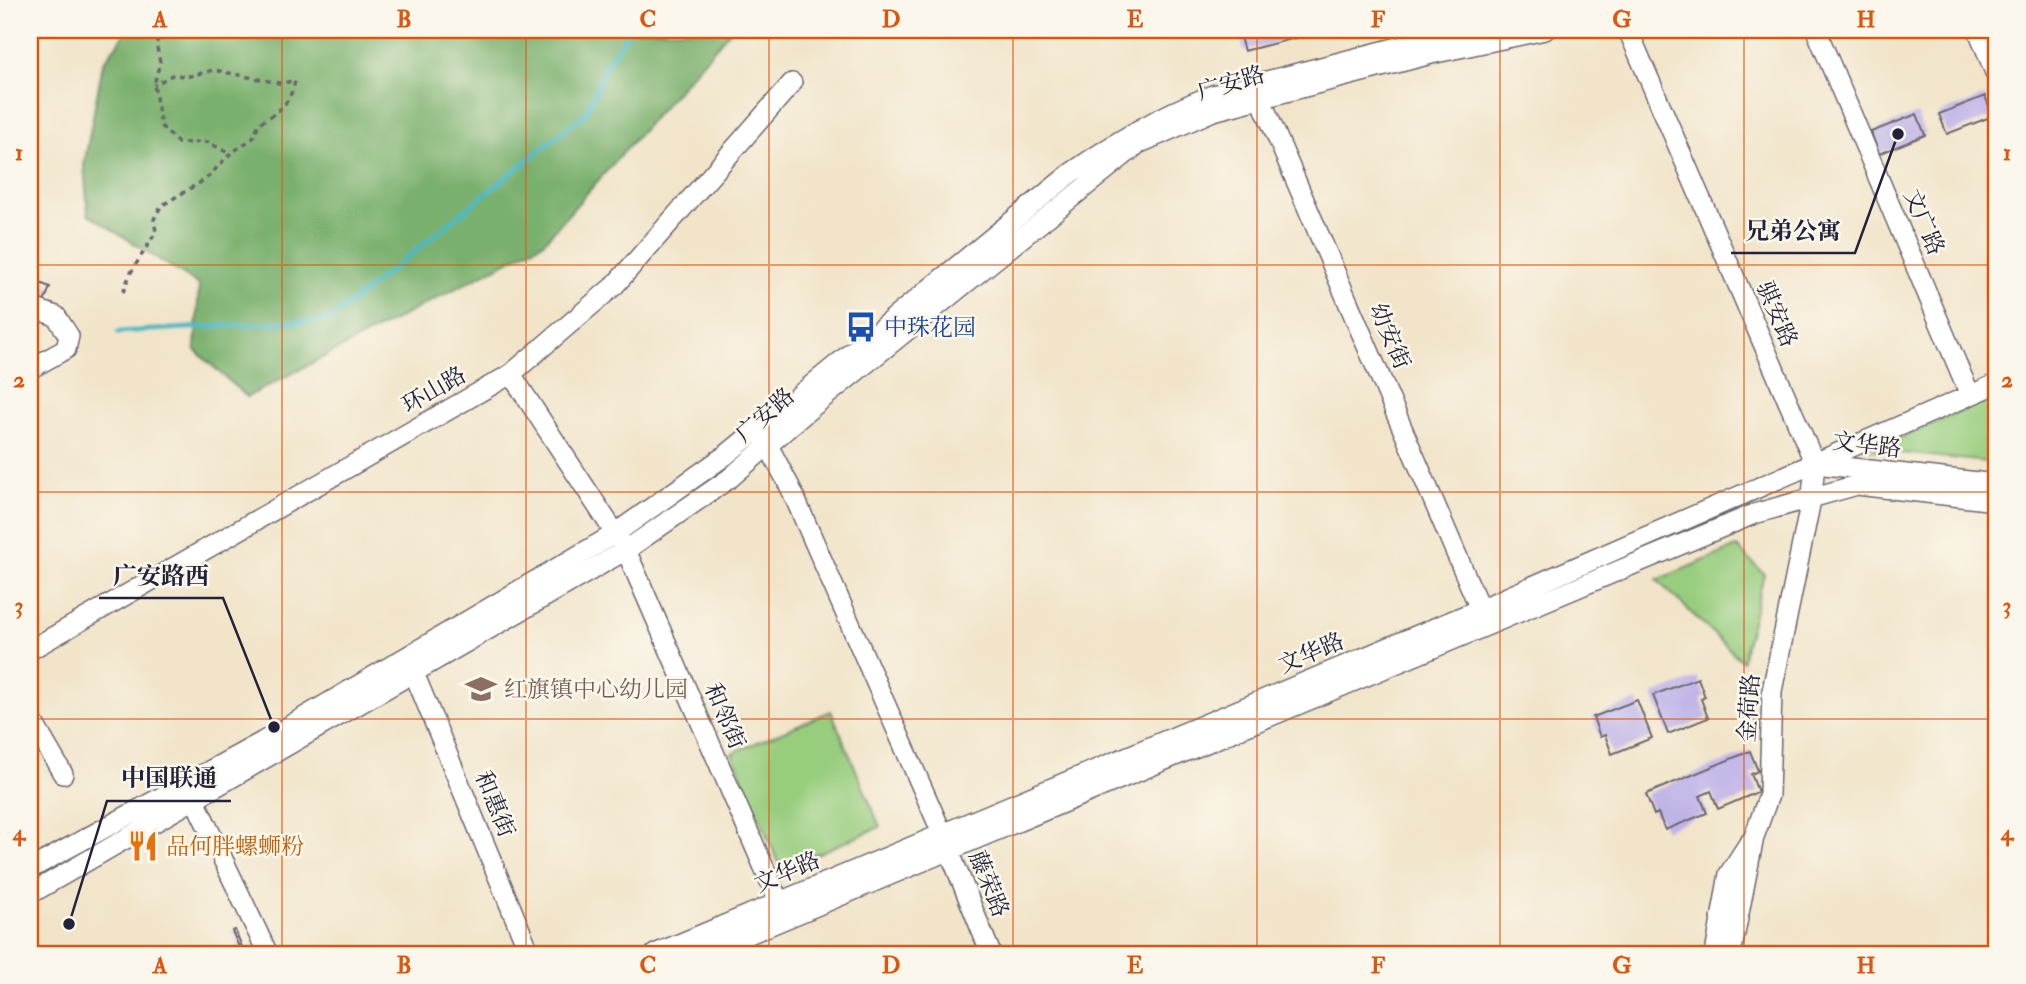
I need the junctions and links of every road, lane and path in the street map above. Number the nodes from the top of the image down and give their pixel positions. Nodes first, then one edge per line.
1 (164, 30) edge
2 (1464, 30) edge
3 (1545, 30) edge
4 (1628, 30) edge
5 (1816, 30) edge
6 (1978, 30) edge
7 (1425, 41) edge
8 (1996, 75) edge
9 (792, 83) dead end
10 (154, 85) junction
11 (1258, 91) junction
12 (230, 154) junction
13 (123, 292) dead end
14 (30, 307) edge
15 (30, 369) edge
16 (511, 374) junction
17 (1996, 384) edge
18 (1970, 395) junction
19 (763, 437) junction
20 (1815, 464) junction
21 (1996, 484) edge
22 (1812, 495) junction
23 (1996, 501) edge
24 (613, 535) junction
25 (626, 550) junction
26 (1480, 609) junction
27 (1468, 634) junction
28 (30, 650) edge
29 (410, 665) junction
30 (30, 717) edge
31 (63, 774) dead end
32 (191, 791) junction
33 (1754, 837) junction
34 (945, 841) junction
35 (30, 869) edge
36 (33, 895) edge
37 (779, 902) junction
38 (268, 954) edge
39 (530, 954) edge
40 (655, 954) edge
41 (701, 954) edge
42 (991, 954) edge
43 (1715, 954) edge
44 (1731, 954) edge

1 - 10 path
2 - 7 street, 广安路
3 - 7 street, 广安路
4 - 20 street, 骐安路
5 - 18 street, 文广路
6 - 8 street
7 - 11 street, 广安路
9 - 16 street, 环山路
10 - 12 path
10 - 12 path
11 - 19 street, 广安路
11 - 26 street, 幼安街
12 - 13 path
14 - 15 street
16 - 24 street, 和邻街
16 - 28 street, 环山路
17 - 18 street
18 - 20 street
19 - 24 street, 广安路
19 - 25 street, 广安路
19 - 34 street, 藤荣路
20 - 21 street, 文华路
20 - 22 street, 金荷路
20 - 26 street, 文华路
22 - 23 street, 文华路
22 - 27 street, 文华路
22 - 33 street, 金荷路
24 - 25 street, 和邻街
24 - 29 street, 广安路
25 - 29 street, 广安路
25 - 37 street, 和邻街
26 - 27 street
26 - 34 street, 文华路
27 - 34 street, 文华路
29 - 32 street, 广安路
29 - 39 street, 和惠街
30 - 31 street
32 - 35 street, 广安路
32 - 36 street, 广安路
32 - 38 street
33 - 43 street
33 - 44 street, 金荷路
34 - 37 street, 文华路
34 - 41 street, 文华路
34 - 42 street, 藤荣路
37 - 40 street, 文华路

